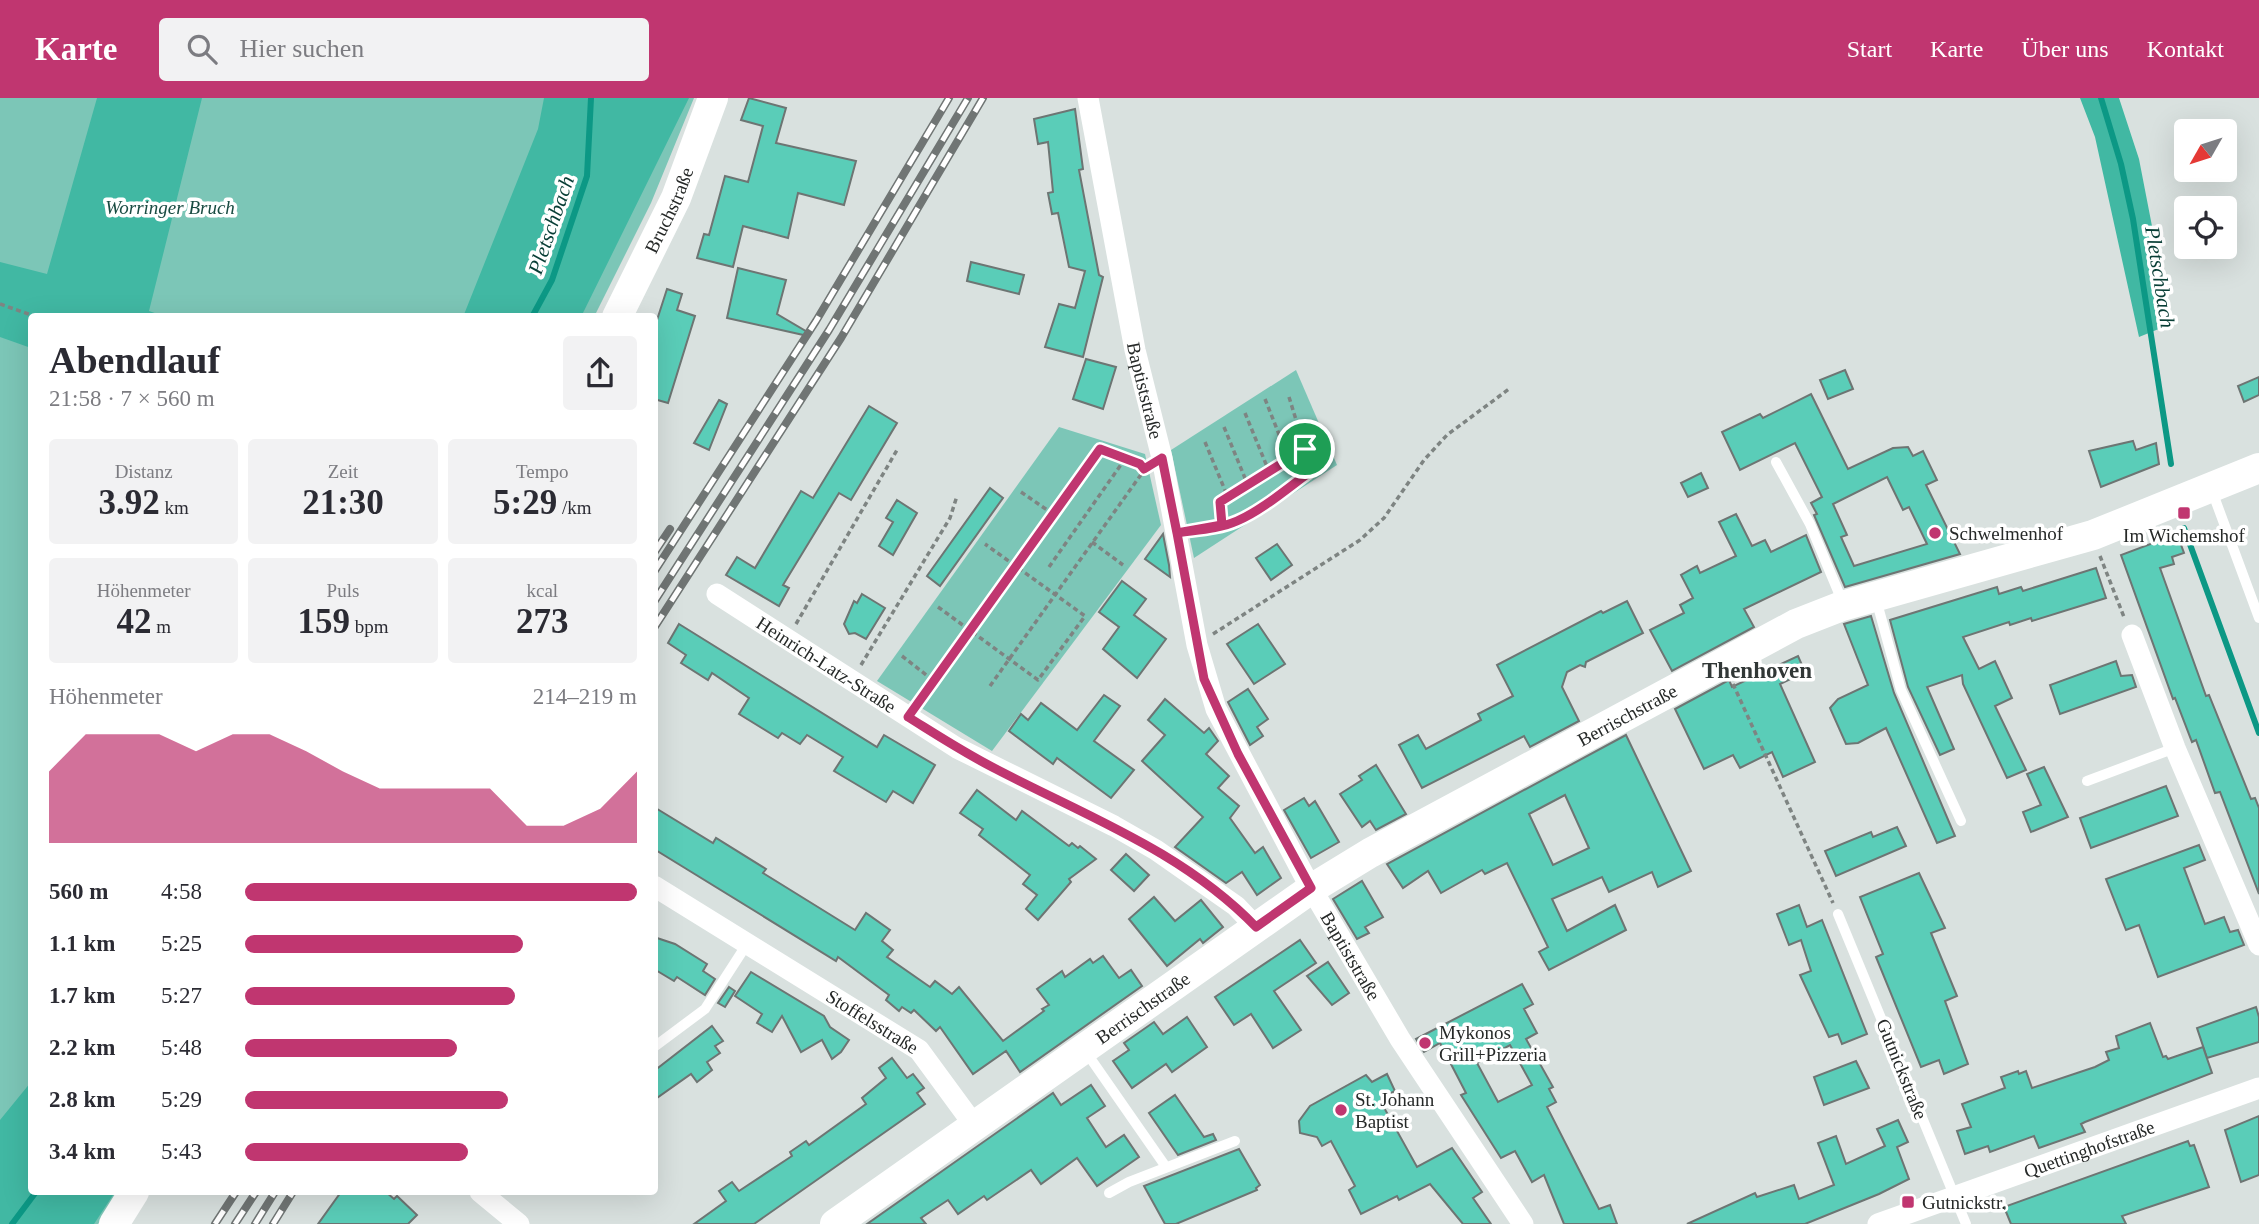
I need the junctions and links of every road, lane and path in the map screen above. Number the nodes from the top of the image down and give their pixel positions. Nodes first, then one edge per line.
1 (713, 98) edge
2 (1088, 98) edge
3 (0, 304) edge
4 (619, 313) edge
5 (28, 314) edge
6 (1509, 389) dead end
7 (1289, 397) dead end
8 (1265, 400) dead end
9 (1245, 413) dead end
10 (1224, 427) dead end
11 (1205, 442) dead end
12 (1305, 449) junction
13 (897, 450) dead end
14 (1288, 457) junction
15 (1125, 459) junction
16 (1776, 462) dead end
17 (1153, 464) junction
18 (2259, 468) edge
19 (1268, 469) junction
20 (1247, 483) junction
21 (2211, 488) junction
22 (1021, 492) dead end
23 (957, 496) dead end
24 (1227, 496) junction
25 (1054, 514) junction
26 (1222, 525) junction
27 (1177, 533) junction
28 (2093, 535) junction
29 (1092, 542) junction
30 (985, 544) dead end
31 (1123, 565) dead end
32 (1016, 567) junction
33 (1049, 567) dead end
34 (718, 594) dead end
35 (1055, 594) junction
36 (1875, 596) junction
37 (1844, 605) junction
38 (938, 607) dead end
39 (2259, 618) edge
40 (970, 631) junction
41 (2132, 635) joint
42 (787, 639) junction
43 (1197, 645) junction
44 (902, 656) dead end
45 (1009, 659) junction
46 (1723, 662) junction
47 (934, 681) junction
48 (851, 682) junction
49 (989, 686) dead end
50 (908, 717) junction
51 (2175, 748) junction
52 (2087, 781) dead end
53 (1962, 821) dead end
54 (658, 888) edge
55 (1311, 888) junction
56 (1838, 914) joint
57 (1256, 927) junction
58 (747, 944) junction
59 (2259, 945) edge
60 (658, 1045) edge
61 (1083, 1048) junction
62 (2259, 1088) edge
63 (974, 1125) junction
64 (1235, 1141) dead end
65 (1166, 1167) junction
66 (1110, 1193) dead end
67 (132, 1195) edge
68 (484, 1195) edge
69 (1955, 1197) junction
70 (114, 1224) edge
71 (519, 1224) edge
72 (835, 1224) edge
73 (1523, 1224) edge
74 (1878, 1224) edge
75 (1966, 1224) edge

1 - 4 street, Bruchstraße
2 - 17 street, Baptiststraße
3 - 5 path
6 - 43 path
7 - 12 path
8 - 14 path
9 - 19 path
10 - 20 path
11 - 24 path
12 - 14 path
12 - 26 path
13 - 42 path
14 - 19 path
15 - 17 path
15 - 25 path
15 - 33 path
16 - 37 lane
17 - 27 street, Baptiststraße
17 - 29 path
18 - 21 street, Berrischstraße
19 - 20 path
20 - 24 path
21 - 28 street, Berrischstraße
21 - 39 lane
22 - 25 path
23 - 48 path
24 - 26 path
25 - 32 path
26 - 27 path
27 - 43 street, Baptiststraße
28 - 36 street, Berrischstraße
28 - 41 path
29 - 31 path
29 - 35 path
30 - 32 path
32 - 35 path
32 - 40 path
34 - 42 street, Heinrich-Latz-Straße
35 - 45 path
35 - 45 path
36 - 37 street, Berrischstraße
36 - 53 lane
37 - 46 street, Berrischstraße
38 - 40 path
40 - 45 path
40 - 47 path
41 - 51 street
42 - 48 street, Heinrich-Latz-Straße
43 - 55 street, Baptiststraße
44 - 47 path
45 - 49 path
46 - 55 street, Berrischstraße
46 - 56 path
47 - 50 path
48 - 50 street, Heinrich-Latz-Straße
50 - 57 street, Heinrich-Latz-Straße
51 - 52 lane
51 - 59 street
54 - 58 street, Stoffelsstraße
55 - 57 street, Berrischstraße
55 - 73 street, Baptiststraße
56 - 69 lane, Gutnickstraße
57 - 61 street, Berrischstraße
58 - 60 lane
58 - 63 street, Stoffelsstraße
61 - 63 street, Berrischstraße
61 - 65 lane, Berrischstraße
62 - 69 street, Quettinghofstraße
63 - 72 street, Berrischstraße
64 - 65 lane
65 - 66 lane
67 - 70 street
68 - 71 street
69 - 74 street, Quettinghofstraße
69 - 75 lane, Gutnickstraße

